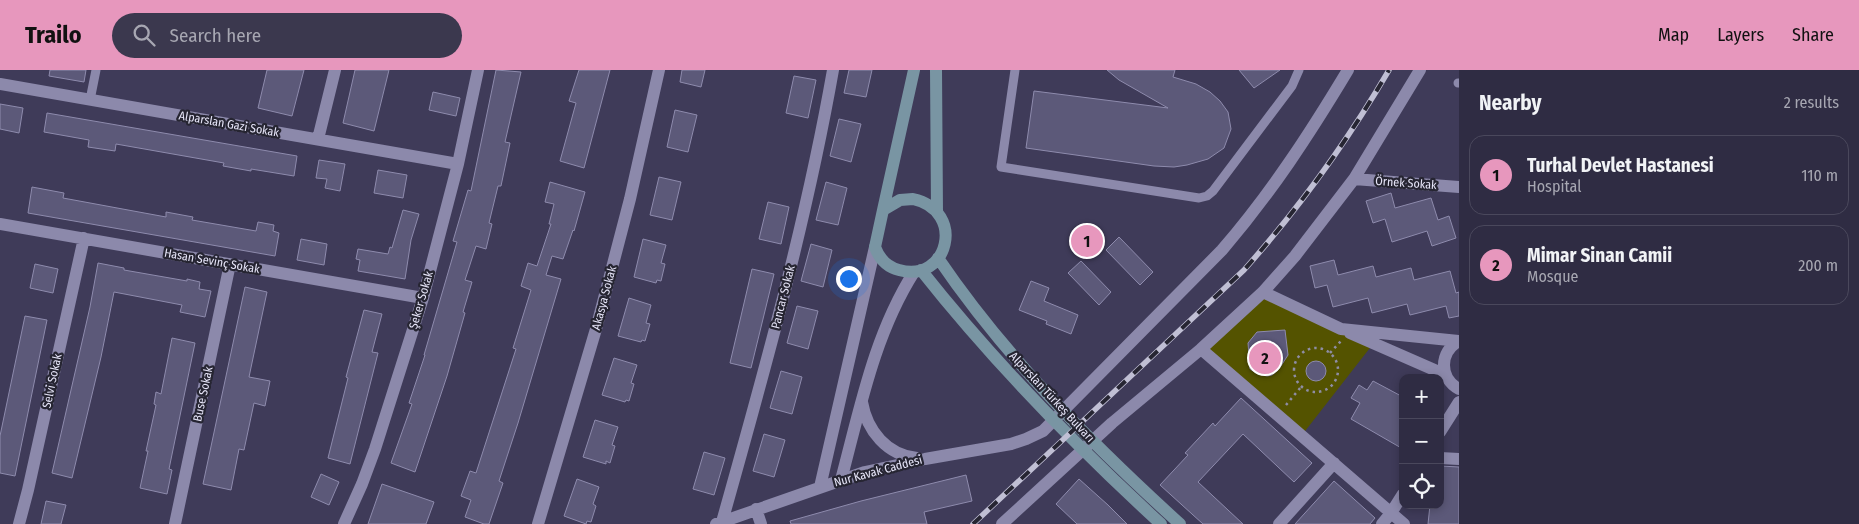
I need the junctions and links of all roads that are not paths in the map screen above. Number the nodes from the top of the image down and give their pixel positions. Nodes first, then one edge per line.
1 (96, 70) edge
2 (335, 70) edge
3 (478, 70) edge
4 (659, 70) edge
5 (834, 70) edge
6 (914, 70) edge
7 (936, 70) edge
8 (1015, 70) edge
9 (1299, 70) edge
10 (1348, 70) edge
11 (1420, 70) edge
12 (0, 84) edge
13 (90, 100) junction
14 (318, 139) junction
15 (458, 164) junction
16 (1354, 179) junction
17 (1459, 187) edge
18 (883, 210) junction
19 (937, 211) junction
20 (0, 224) edge
21 (84, 238) junction
22 (875, 246) junction
23 (938, 258) junction
24 (230, 264) junction
25 (918, 271) junction
26 (1263, 292) junction
27 (423, 298) junction
28 (1341, 329) junction
29 (1459, 341) edge
30 (1202, 349) junction
31 (1446, 375) junction
32 (1459, 388) edge
33 (862, 400) junction
34 (1459, 402) edge
35 (1064, 411) junction
36 (1444, 426) edge
37 (1444, 458) edge
38 (925, 459) junction
39 (1459, 460) edge
40 (1334, 463) junction
41 (841, 480) junction
42 (820, 487) junction
43 (1399, 500) edge
44 (756, 509) junction
45 (1391, 513) junction
46 (719, 523) edge
47 (19, 524) edge
48 (175, 524) edge
49 (344, 524) edge
50 (538, 524) edge
51 (761, 524) edge
52 (1002, 524) edge
53 (1161, 524) edge
54 (1180, 524) edge
55 (1279, 524) edge
56 (1382, 524) edge
57 (1404, 524) edge

1 - 13 lane
2 - 14 street
3 - 15 street, Şeker Sokak
4 - 50 street, Akasya Sokak
5 - 46 street, Pancar Sokak
6 - 18 street
7 - 19 street
8 - 9 lane
10 - 35 street
11 - 16 street
12 - 13 street, Alparslan Gazi Sokak
13 - 14 street, Alparslan Gazi Sokak
14 - 15 street, Alparslan Gazi Sokak
15 - 27 street, Şeker Sokak
16 - 17 street, Örnek Sokak
16 - 26 street
18 - 19 street
18 - 22 street
19 - 23 street
20 - 21 street, Hasan Sevinç Sokak
21 - 24 street, Hasan Sevinç Sokak
21 - 47 street, Selvi Sokak
22 - 25 street
22 - 42 street
23 - 25 street
23 - 35 street, Alparslan Türkeş Bulvarı
24 - 27 street, Hasan Sevinç Sokak
24 - 48 street, Buse Sokak
25 - 33 street
25 - 53 street, Alparslan Türkeş Bulvarı
26 - 28 street
26 - 30 street
27 - 49 street, Şeker Sokak
28 - 29 street
28 - 31 street
29 - 31 street
30 - 40 street
30 - 52 street
31 - 32 street
33 - 38 street
33 - 41 street
34 - 36 street
35 - 38 street, Nur Kavak Caddesi
35 - 54 street, Alparslan Türkeş Bulvarı
37 - 39 street
38 - 41 street, Nur Kavak Caddesi
40 - 45 street
40 - 55 street
41 - 42 street, Nur Kavak Caddesi
42 - 44 street, Nur Kavak Caddesi
43 - 45 street
44 - 46 street, Nur Kavak Caddesi
44 - 51 street
45 - 56 street
45 - 57 street

